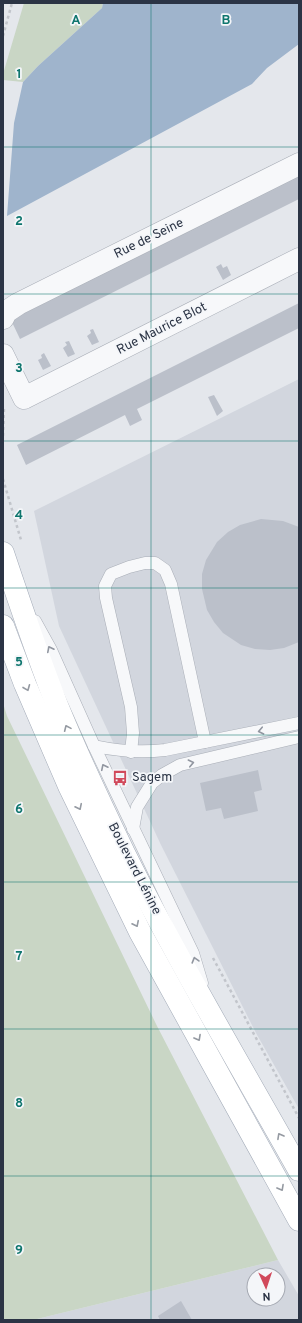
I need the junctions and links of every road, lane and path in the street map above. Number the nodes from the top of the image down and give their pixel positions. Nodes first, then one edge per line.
1 (12, 3) edge
2 (3, 36) edge
3 (299, 164) edge
4 (299, 259) edge
5 (3, 318) edge
6 (3, 355) edge
7 (3, 553) edge
8 (11, 576) junction
9 (3, 626) edge
10 (299, 723) edge
11 (299, 737) edge
12 (206, 742) junction
13 (94, 746) junction
14 (131, 752) junction
15 (133, 829) junction
16 (210, 1011) junction
17 (299, 1170) edge
18 (299, 1220) edge

1 - 2 path
3 - 5 street, Rue de Seine
4 - 6 street, Rue Maurice Blot
7 - 8 main road, Boulevard Lénine
13 -> 8 lane
16 -> 8 main road, Boulevard Lénine
9 -> 18 main road, Boulevard Lénine
10 -> 12 lane
15 -> 11 lane
12 - 14 lane
12 - 14 lane
13 - 14 lane
15 -> 13 lane
16 -> 15 lane
17 -> 16 main road, Boulevard Lénine

